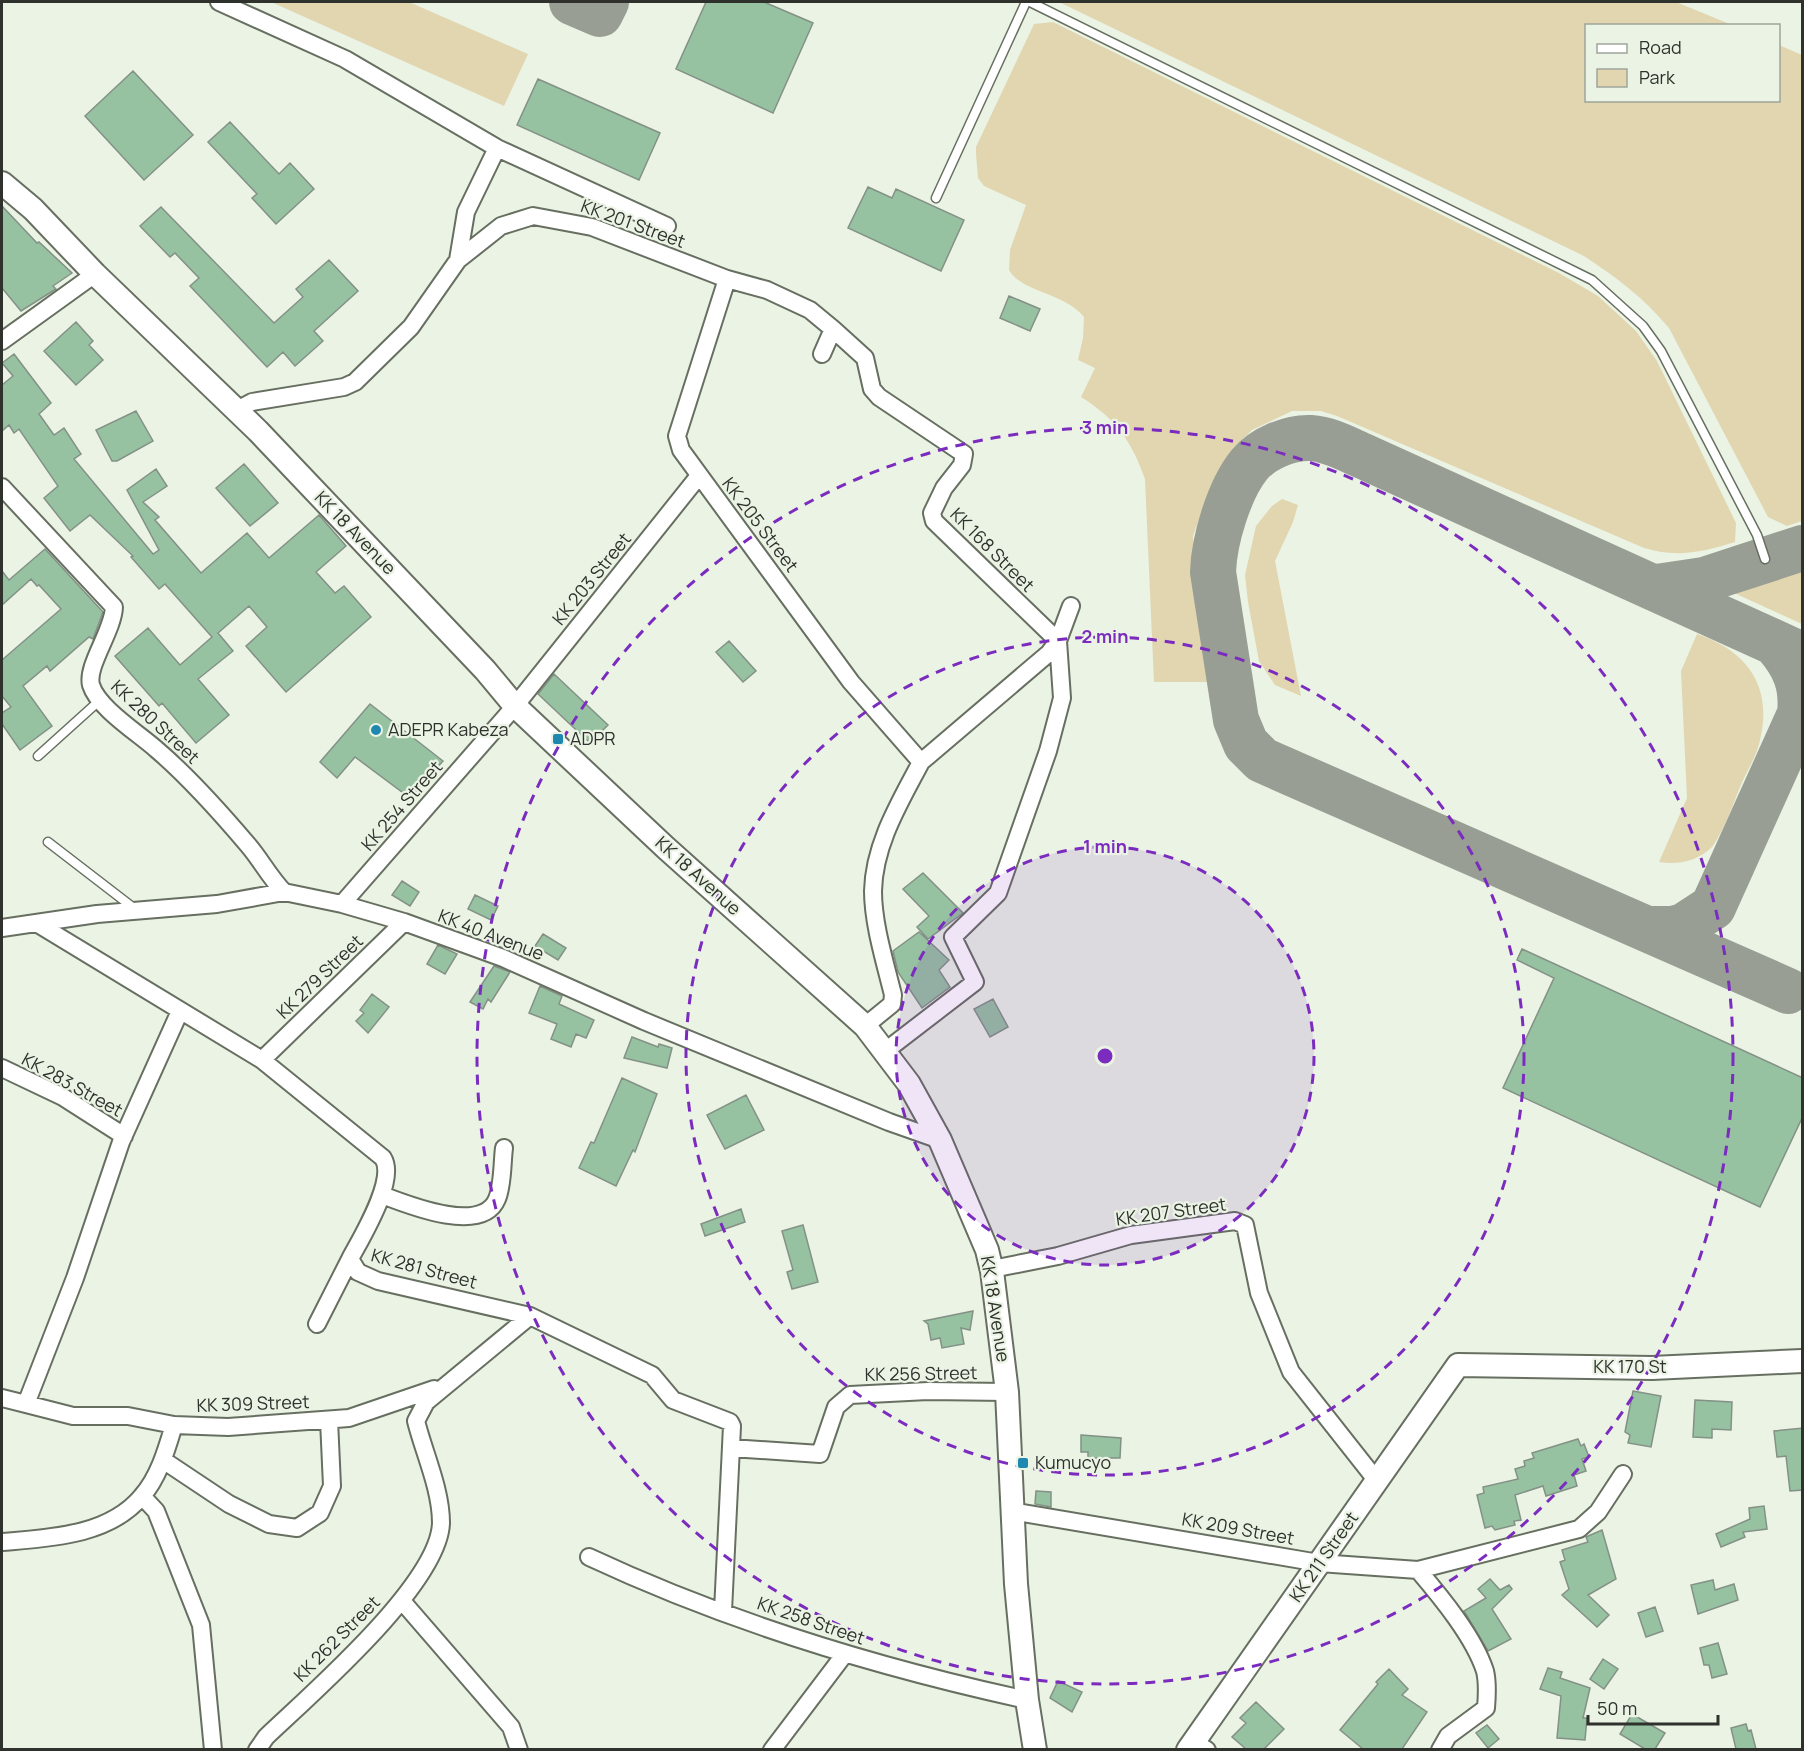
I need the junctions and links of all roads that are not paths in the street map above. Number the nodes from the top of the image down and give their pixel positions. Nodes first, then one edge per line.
1 (219, 2) edge
2 (1028, 2) edge
3 (497, 148) junction
4 (2, 183) edge
5 (936, 198) dead end
6 (667, 226) dead end
7 (458, 260) junction
8 (95, 274) junction
9 (727, 279) junction
10 (833, 329) junction
11 (2, 341) edge
12 (822, 354) dead end
13 (237, 410) junction
14 (698, 477) junction
15 (2, 486) edge
16 (1765, 559) dead end
17 (1071, 606) dead end
18 (1058, 641) junction
19 (99, 700) junction
20 (515, 706) junction
21 (38, 756) dead end
22 (921, 762) junction
23 (48, 842) dead end
24 (284, 892) junction
25 (342, 904) junction
26 (137, 911) junction
27 (404, 922) junction
28 (38, 924) junction
29 (2, 928) edge
30 (180, 1011) junction
31 (865, 1026) junction
32 (884, 1052) junction
33 (262, 1060) junction
34 (2, 1068) edge
35 (124, 1136) junction
36 (940, 1140) junction
37 (504, 1148) dead end
38 (382, 1195) junction
39 (350, 1259) junction
40 (992, 1269) junction
41 (530, 1316) junction
42 (317, 1324) dead end
43 (1803, 1361) edge
44 (1458, 1365) joint
45 (449, 1383) junction
46 (1007, 1392) junction
47 (2, 1398) edge
48 (27, 1404) junction
49 (329, 1420) junction
50 (174, 1425) junction
51 (731, 1448) junction
52 (163, 1460) junction
53 (1623, 1474) dead end
54 (1377, 1481) junction
55 (142, 1496) junction
56 (1011, 1511) junction
57 (2, 1542) edge
58 (589, 1557) dead end
59 (1319, 1563) junction
60 (1418, 1570) junction
61 (402, 1601) junction
62 (723, 1611) junction
63 (844, 1655) junction
64 (1027, 1700) junction
65 (1197, 1747) edge
66 (213, 1749) edge
67 (258, 1749) edge
68 (519, 1749) edge
69 (772, 1749) edge
70 (1035, 1749) edge
71 (1440, 1749) edge

1 - 3 street
2 - 5 lane
2 - 16 lane
3 - 6 street
3 - 7 street
4 - 8 main road, KK 18 Avenue
7 - 9 street, KK 201 Street
7 - 13 street, KK 201 Street
8 - 11 street
8 - 13 main road, KK 18 Avenue
9 - 10 street, KK 201 Street
9 - 14 street, KK 205 Street
10 - 12 street
10 - 18 street, KK 168 Street
13 - 20 main road, KK 18 Avenue
14 - 20 street, KK 203 Street
14 - 22 street, KK 205 Street
15 - 19 street, KK 280 Street
17 - 18 street
18 - 22 street
18 - 32 street
19 - 21 lane
19 - 24 street, KK 280 Street
20 - 25 street, KK 254 Street
20 - 31 main road, KK 18 Avenue
22 - 31 street
23 - 26 lane
24 - 25 street, KK 40 Avenue
24 - 26 street, KK 40 Avenue
25 - 27 street, KK 40 Avenue
26 - 28 street, KK 40 Avenue
27 - 33 street, KK 279 Street
27 - 36 street, KK 40 Avenue
28 - 29 street, KK 40 Avenue
28 - 30 street, KK 281 Street
30 - 33 street, KK 281 Street
30 - 35 street
31 - 32 main road, KK 18 Avenue
32 - 36 main road, KK 18 Avenue
33 - 38 street, KK 281 Street
34 - 35 street, KK 283 Street
35 - 48 street
36 - 40 main road, KK 18 Avenue
37 - 38 street
38 - 39 street, KK 281 Street
39 - 41 street, KK 281 Street
39 - 42 street
40 - 46 main road, KK 18 Avenue
40 - 54 street, KK 207 Street
41 - 45 street, KK 262 Street
41 - 51 street, KK 281 Street
43 - 44 main road, KK 170 St
44 - 54 main road, KK 211 Street
45 - 49 street, KK 309 Street
45 - 61 street, KK 262 Street
46 - 51 street, KK 256 Street
46 - 56 main road, KK 18 Avenue
47 - 48 street
48 - 50 street
49 - 50 street, KK 309 Street
49 - 52 street
50 - 52 street, KK 309 Street
51 - 62 street, KK 281 Street
52 - 55 street, KK 309 Street
53 - 60 street, KK 209 Street
54 - 59 main road, KK 211 Street
55 - 57 street, KK 309 Street
55 - 66 street
56 - 59 street, KK 209 Street
56 - 64 main road, KK 18 Avenue
58 - 62 street, KK 258 Street
59 - 60 street, KK 209 Street
59 - 65 main road, KK 211 Street
60 - 71 street
61 - 67 street, KK 262 Street
61 - 68 street
62 - 63 street, KK 258 Street
63 - 64 street, KK 258 Street
63 - 69 street
64 - 70 main road, KK 18 Avenue

